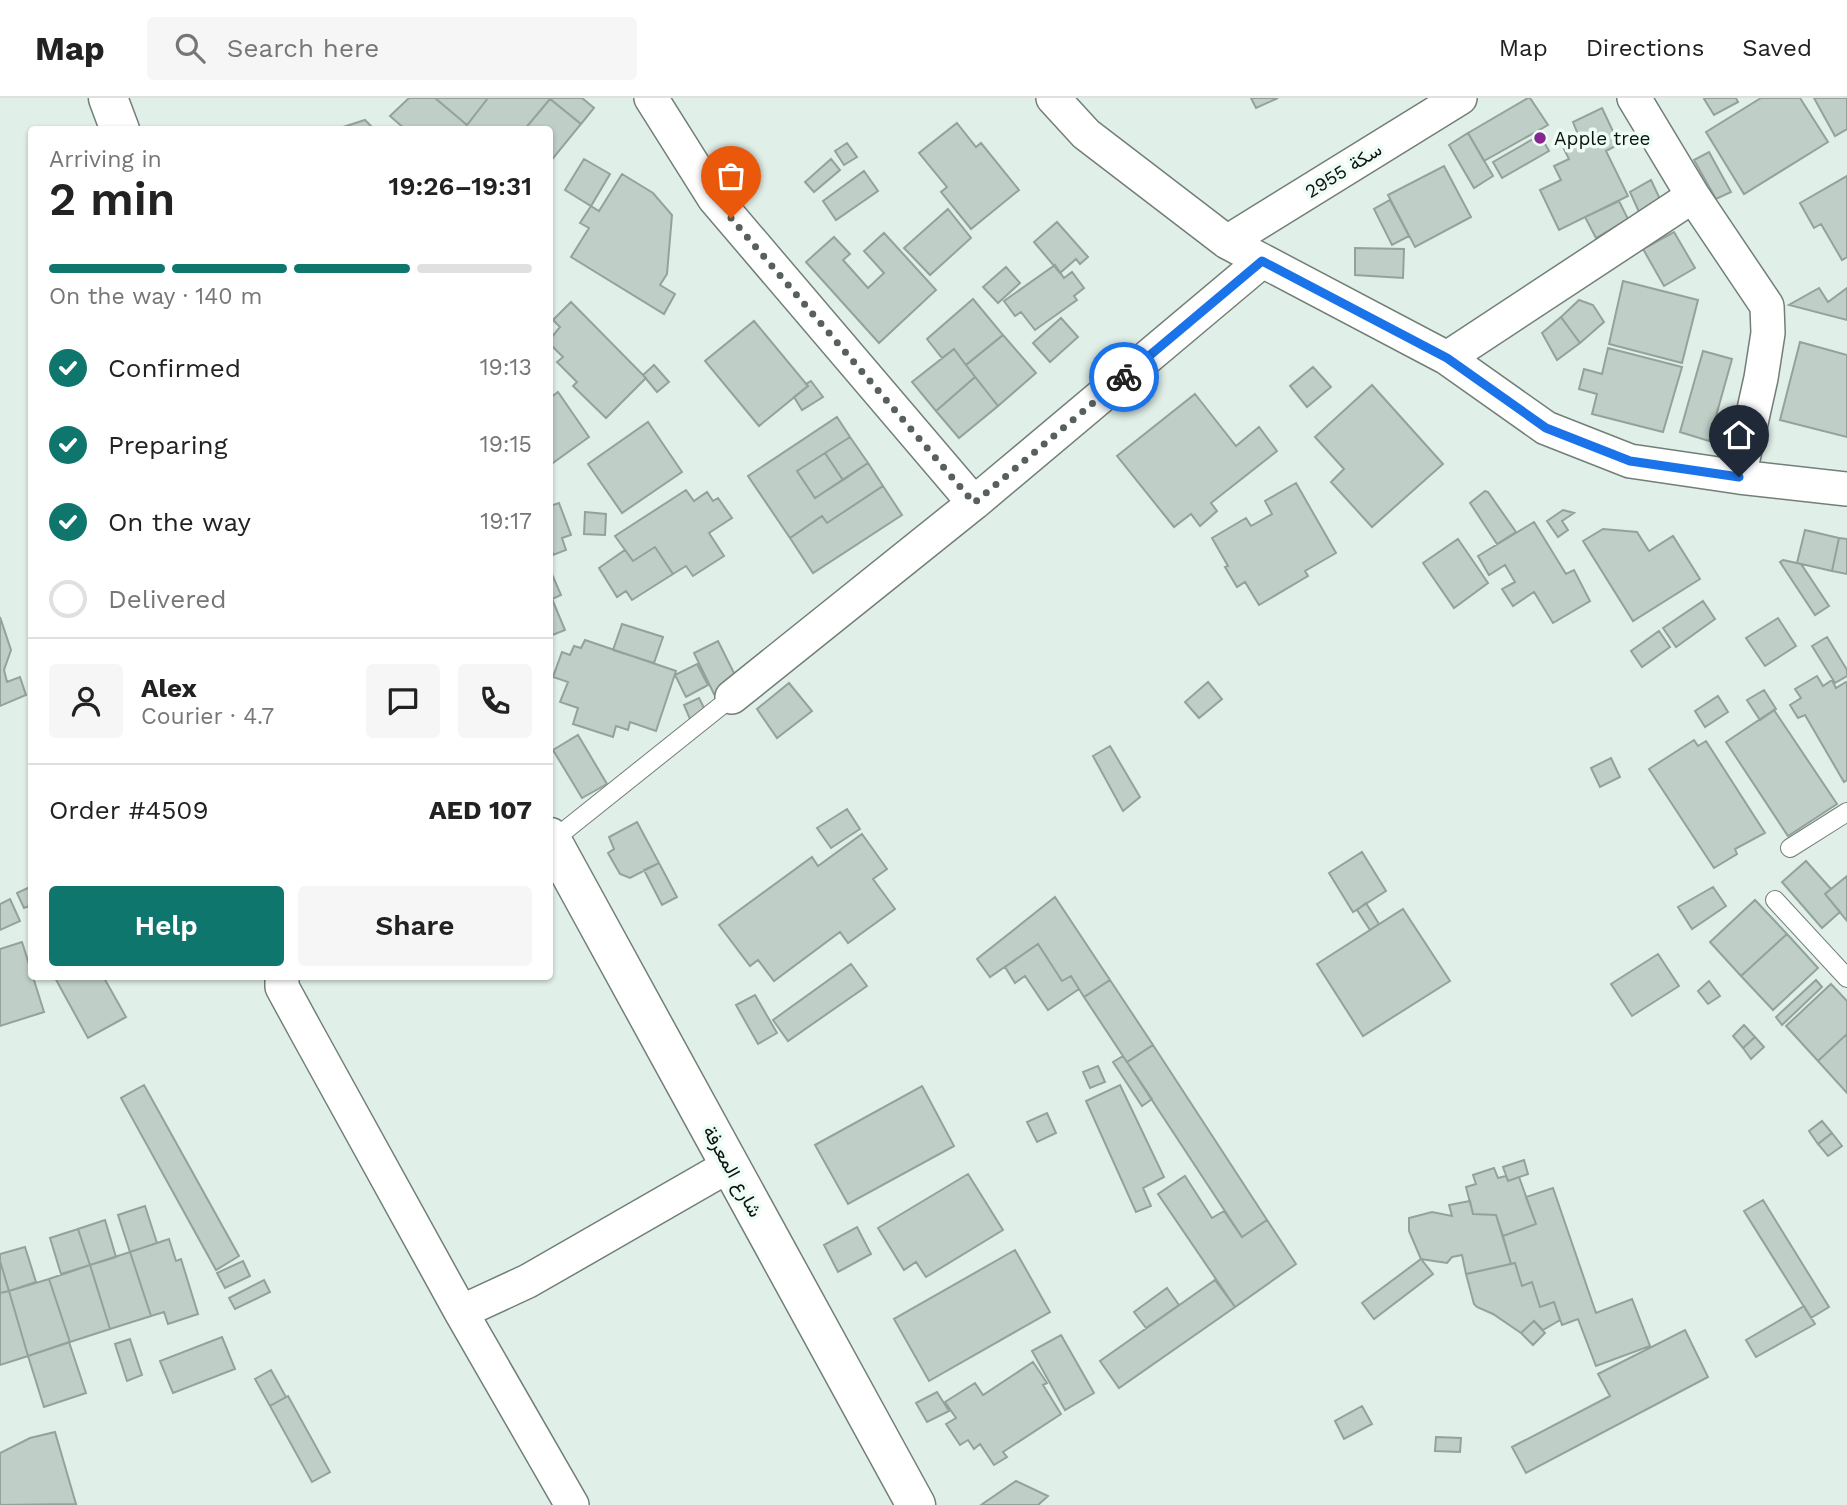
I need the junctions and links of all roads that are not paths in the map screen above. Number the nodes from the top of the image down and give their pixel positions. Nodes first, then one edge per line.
1 (108, 98) edge
2 (651, 98) edge
3 (1052, 98) edge
4 (1460, 98) edge
5 (1634, 98) edge
6 (118, 126) edge
7 (1693, 196) junction
8 (1227, 242) junction
9 (1262, 261) junction
10 (1447, 358) junction
11 (1739, 477) junction
12 (1847, 489) edge
13 (974, 503) junction
14 (732, 697) joint
15 (1847, 812) edge
16 (553, 837) edge
17 (553, 843) edge
18 (1790, 848) dead end
19 (1775, 900) dead end
20 (1847, 978) edge
21 (282, 980) edge
22 (730, 1166) junction
23 (461, 1312) junction
24 (572, 1505) edge
25 (916, 1505) edge

1 - 6 street
2 - 13 street
3 - 8 street
4 - 8 street, سكة 2955
5 - 7 street
7 - 10 street
7 - 11 street
8 - 9 street
9 - 10 street
9 - 13 street
10 - 11 street
11 - 12 street
13 - 14 street
14 - 16 lane
15 - 18 lane
17 - 22 street, شارع المعرفة
19 - 20 lane
21 - 23 street
22 - 23 street
22 - 25 street, شارع المعرفة
23 - 24 street

